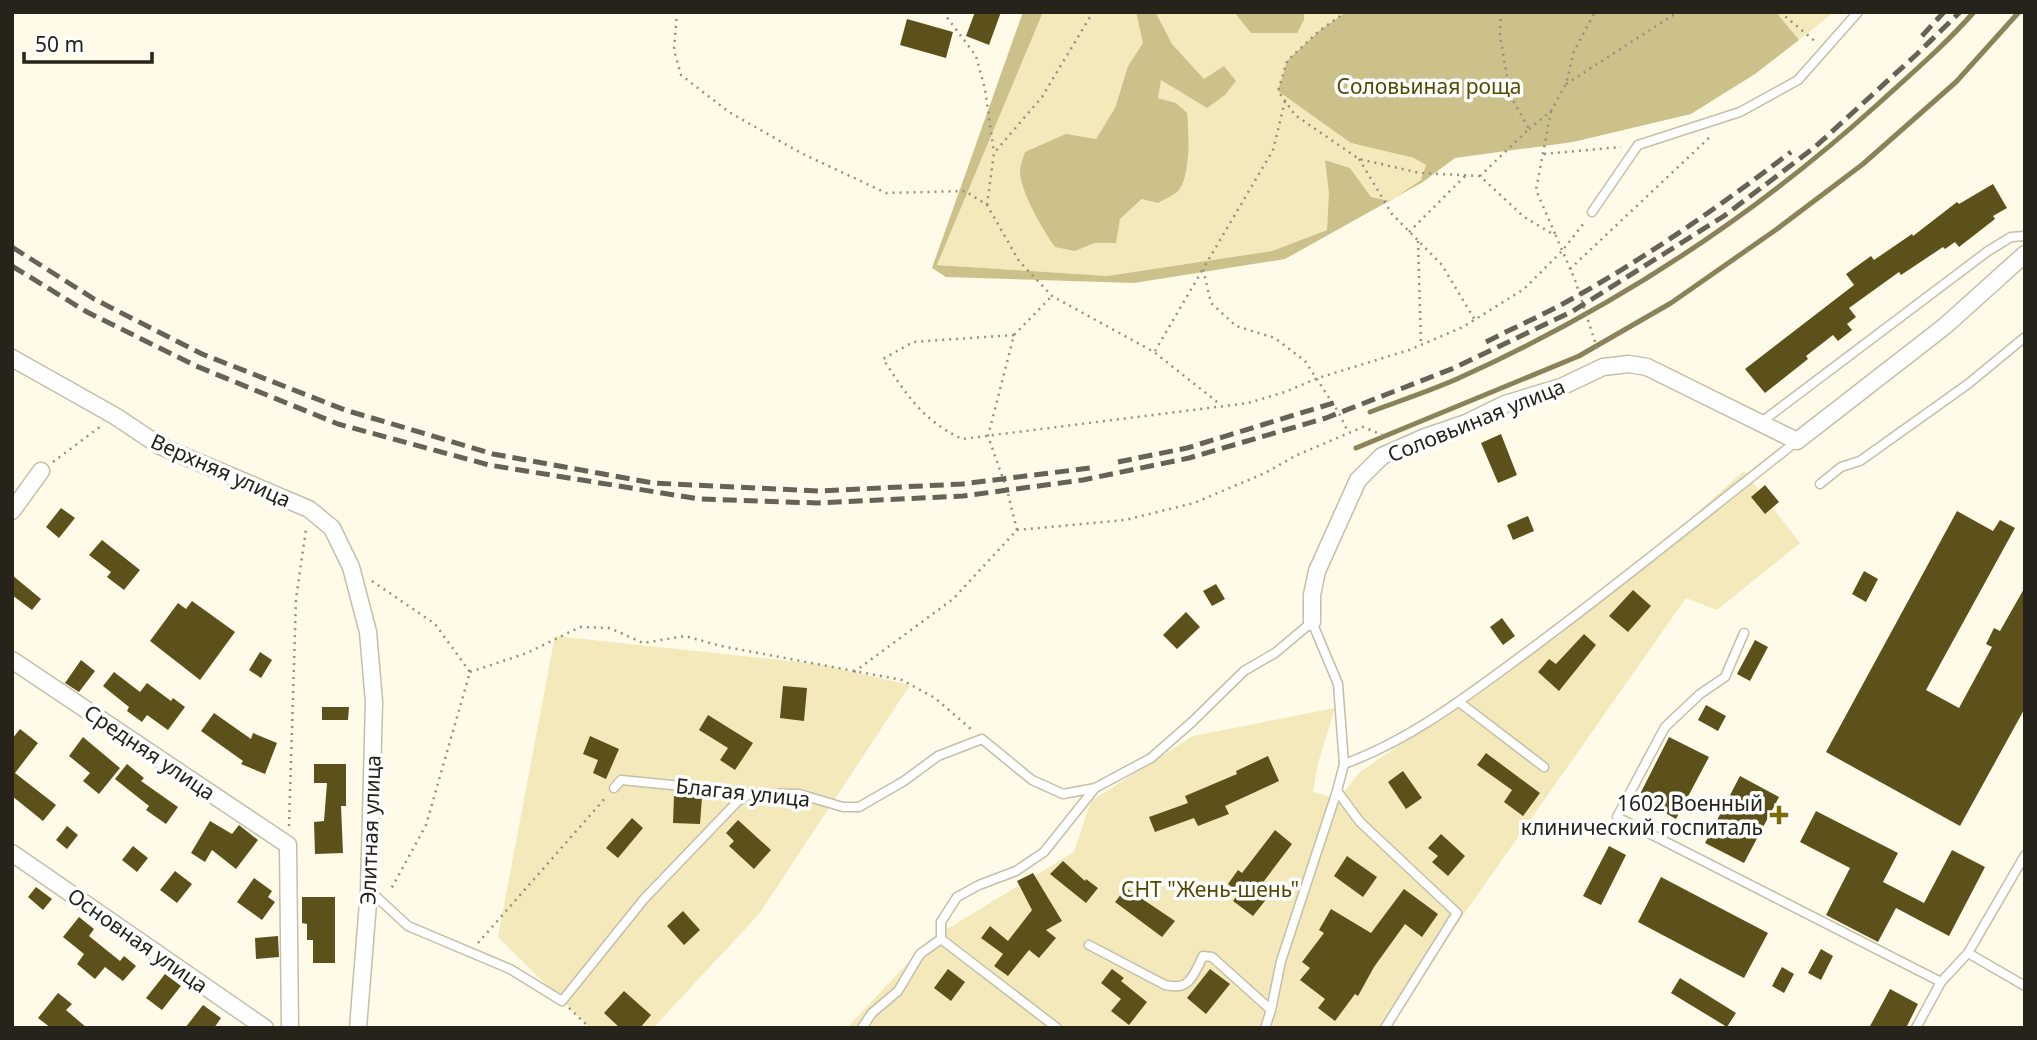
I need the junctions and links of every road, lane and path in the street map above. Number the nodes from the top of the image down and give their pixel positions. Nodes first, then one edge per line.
1 (677, 12) edge
2 (943, 12) edge
3 (1093, 12) edge
4 (1346, 12) edge
5 (1501, 12) edge
6 (1595, 12) edge
7 (1678, 12) edge
8 (1780, 12) edge
9 (1858, 12) edge
10 (1824, 49) junction
11 (1566, 84) junction
12 (1285, 101) junction
13 (1551, 111) junction
14 (1529, 129) junction
15 (1712, 135) dead end
16 (1638, 145) junction
17 (994, 153) junction
18 (1543, 154) junction
19 (1359, 159) junction
20 (1466, 175) junction
21 (1480, 176) junction
22 (987, 205) junction
23 (1592, 212) joint
24 (1409, 232) junction
25 (1556, 236) junction
26 (2025, 236) edge
27 (1418, 241) junction
28 (1562, 251) junction
29 (2025, 254) edge
30 (1570, 268) junction
31 (1203, 269) junction
32 (1052, 296) junction
33 (1475, 320) junction
34 (1014, 335) junction
35 (2025, 337) edge
36 (1421, 345) junction
37 (1154, 352) junction
38 (12, 358) edge
39 (1603, 367) junction
40 (1318, 378) junction
41 (1223, 406) junction
42 (115, 415) junction
43 (1760, 423) junction
44 (1349, 433) junction
45 (988, 436) junction
46 (1797, 441) junction
47 (1407, 444) junction
48 (41, 471) joint
49 (1820, 484) dead end
50 (309, 509) junction
51 (12, 511) edge
52 (1017, 530) junction
53 (351, 567) junction
54 (1312, 622) junction
55 (368, 632) joint
56 (1744, 634) dead end
57 (12, 660) edge
58 (854, 672) junction
59 (470, 673) junction
60 (1459, 702) junction
61 (982, 739) junction
62 (1344, 764) junction
63 (1544, 767) dead end
64 (614, 788) joint
65 (1096, 788) junction
66 (1337, 791) junction
67 (753, 793) junction
68 (288, 845) junction
69 (12, 853) edge
70 (2025, 855) edge
71 (369, 890) junction
72 (384, 901) junction
73 (941, 939) junction
74 (1088, 945) dead end
75 (470, 952) junction
76 (1968, 953) junction
77 (1941, 982) junction
78 (2025, 986) edge
79 (562, 1001) junction
80 (1271, 1010) junction
81 (265, 1028) edge
82 (290, 1028) edge
83 (358, 1028) edge
84 (590, 1028) edge
85 (862, 1028) edge
86 (1058, 1028) edge
87 (1265, 1028) edge
88 (1385, 1028) edge
89 (1916, 1028) edge

1 - 22 path
2 - 17 path
3 - 17 path
4 - 12 path
5 - 14 path
6 - 11 path
7 - 11 path
8 - 10 path
9 - 10 lane
10 - 16 lane
11 - 13 path
12 - 19 path
12 - 31 path
13 - 14 path
13 - 18 path
14 - 21 path
15 - 30 path
16 - 18 path
16 - 23 lane
17 - 22 path
18 - 25 path
19 - 20 path
19 - 24 path
20 - 21 path
20 - 24 path
21 - 25 path
22 - 32 path
23 - 28 path
24 - 27 path
25 - 28 path
26 - 43 lane
27 - 33 path
27 - 36 path
28 - 30 path
28 - 33 path
29 - 46 street
30 - 39 path
31 - 37 path
31 - 40 path
32 - 34 path
32 - 37 path
33 - 36 path
34 - 45 path
34 - 45 path
35 - 49 lane
36 - 40 path
37 - 41 path
38 - 42 street, Верхняя улица
39 - 43 street, Соловьиная улица
39 - 47 street, Соловьиная улица
40 - 41 path
40 - 44 path
41 - 45 path
42 - 48 path
42 - 50 street, Верхняя улица
43 - 46 street, Соловьиная улица
44 - 47 path
44 - 52 path
45 - 52 path
46 - 60 lane
47 - 54 street, Соловьиная улица
48 - 51 street
50 - 53 street, Верхняя улица
50 - 68 path
52 - 58 path
53 - 55 street, Верхняя улица
53 - 59 path
54 - 62 lane, Соловьиная улица
54 - 65 lane
55 - 71 street, Элитная улица
56 - 77 lane
57 - 68 street, Средняя улица
58 - 59 path
58 - 61 path
59 - 72 path
60 - 62 lane
60 - 63 lane
61 - 65 lane
61 - 67 lane, Благая улица
62 - 66 lane, Соловьиная улица
64 - 67 lane, Благая улица
64 - 75 path
65 - 73 lane
66 - 80 lane, Соловьиная улица
66 - 88 lane
67 - 79 lane
68 - 82 street
69 - 81 street, Основная улица
70 - 76 lane
71 - 72 lane
71 - 83 street, Элитная улица
72 - 75 lane
73 - 85 lane
73 - 86 lane
74 - 80 lane
75 - 79 lane
76 - 77 lane
76 - 78 lane
77 - 89 lane
79 - 84 path
80 - 87 lane, Соловьиная улица

